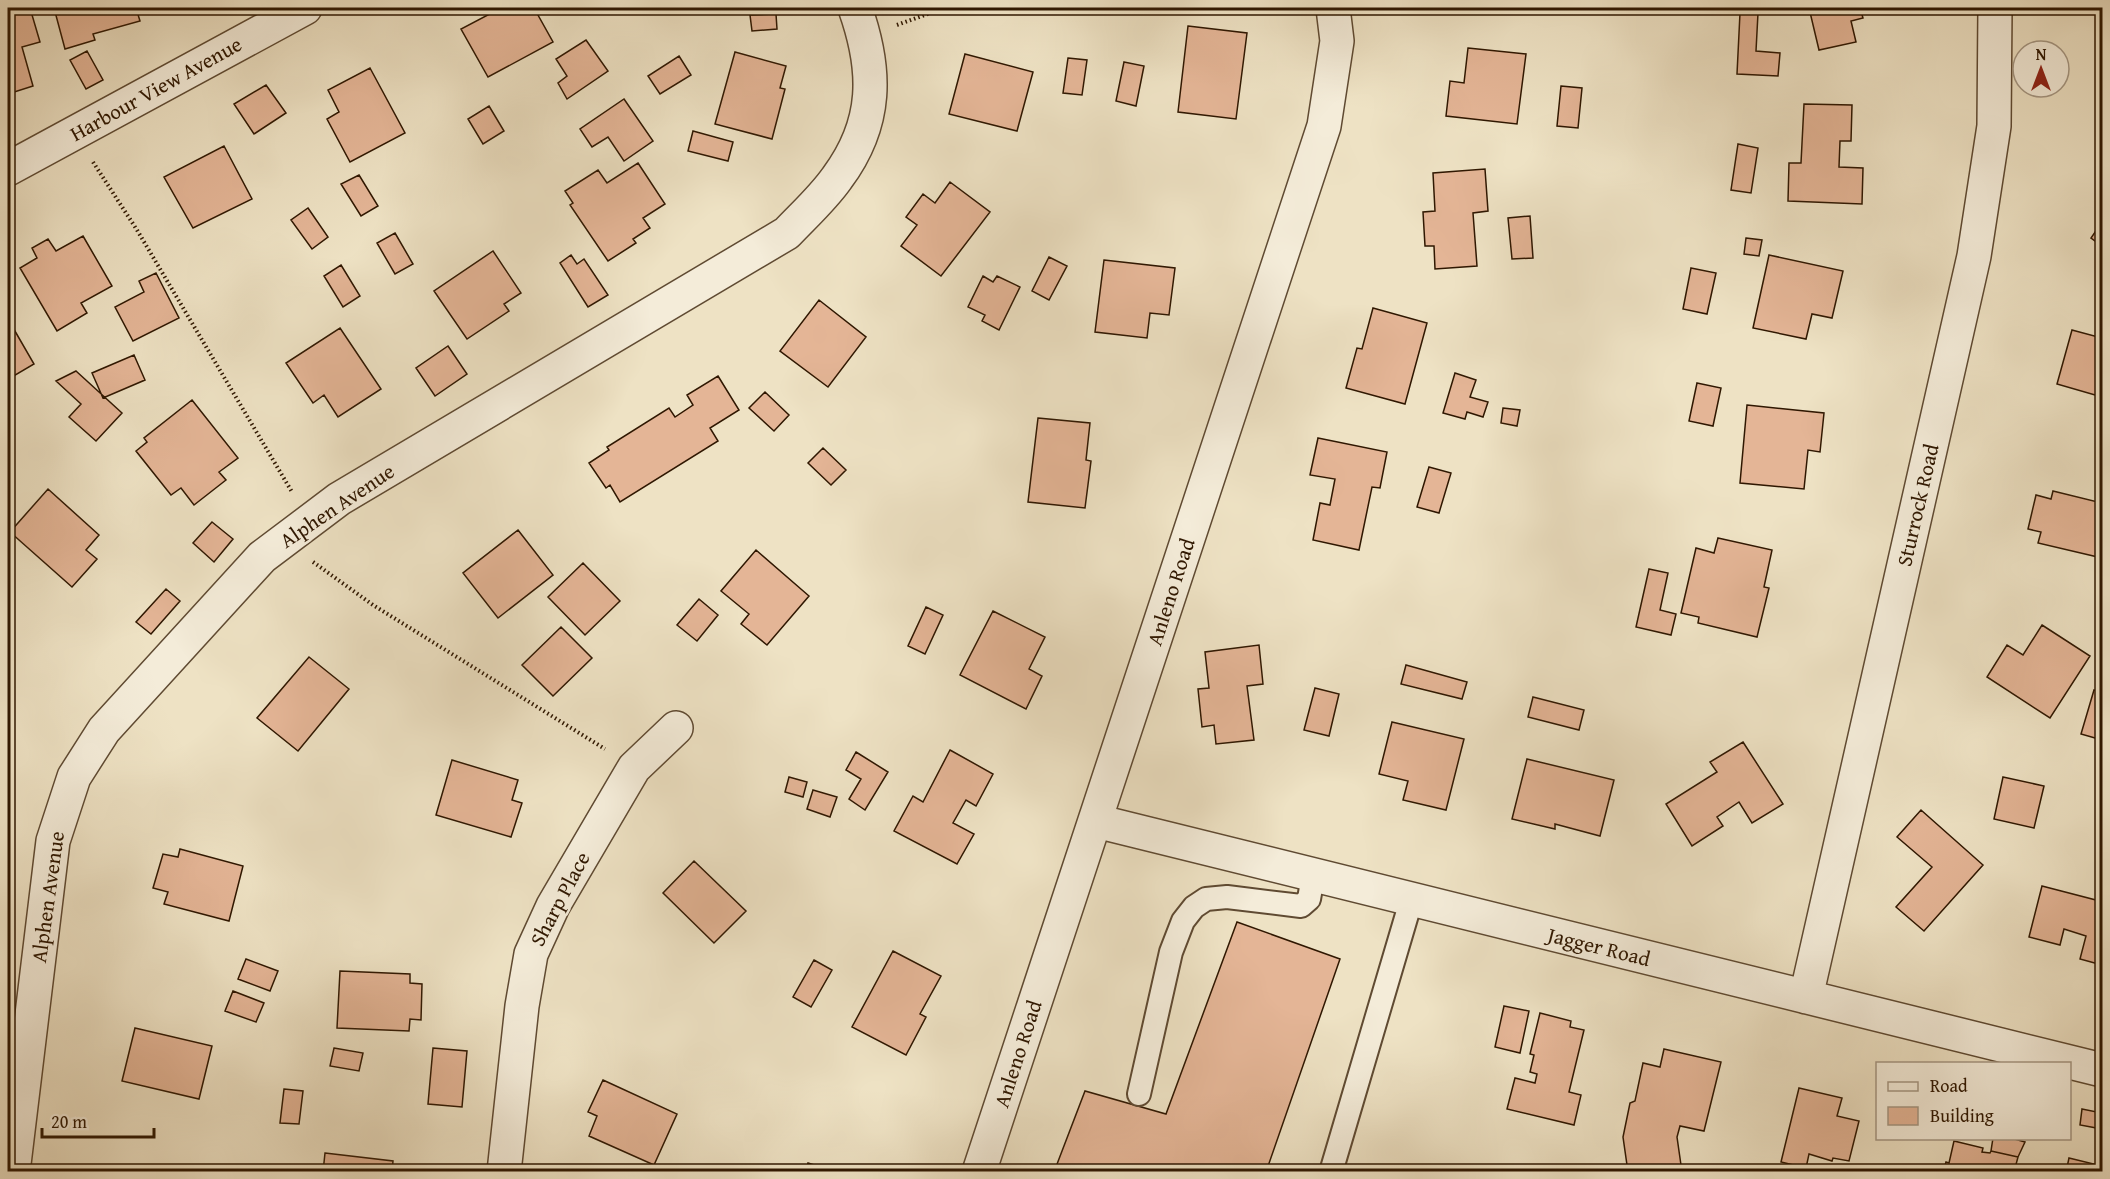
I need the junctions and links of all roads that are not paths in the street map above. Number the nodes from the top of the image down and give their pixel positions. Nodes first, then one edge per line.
1 (305, 8) edge
2 (1334, 8) edge
3 (1995, 8) edge
4 (860, 21) edge
5 (8, 169) edge
6 (676, 728) dead end
7 (1096, 821) junction
8 (1313, 876) junction
9 (1411, 901) junction
10 (1806, 998) junction
11 (2070, 1062) edge
12 (2071, 1062) edge
13 (2103, 1070) edge
14 (1139, 1094) dead end
15 (13, 1172) edge
16 (504, 1172) edge
17 (979, 1172) edge
18 (1331, 1172) edge

1 - 5 street, Harbour View Avenue
2 - 7 street, Anleno Road
3 - 10 street, Sturrock Road
4 - 15 street, Alphen Avenue
6 - 16 street, Sharp Place
7 - 8 street, Jagger Road
7 - 17 street, Anleno Road
8 - 9 street, Jagger Road
8 - 14 lane
9 - 10 street, Jagger Road
9 - 18 lane
10 - 11 street, Jagger Road
12 - 13 street, Jagger Road

